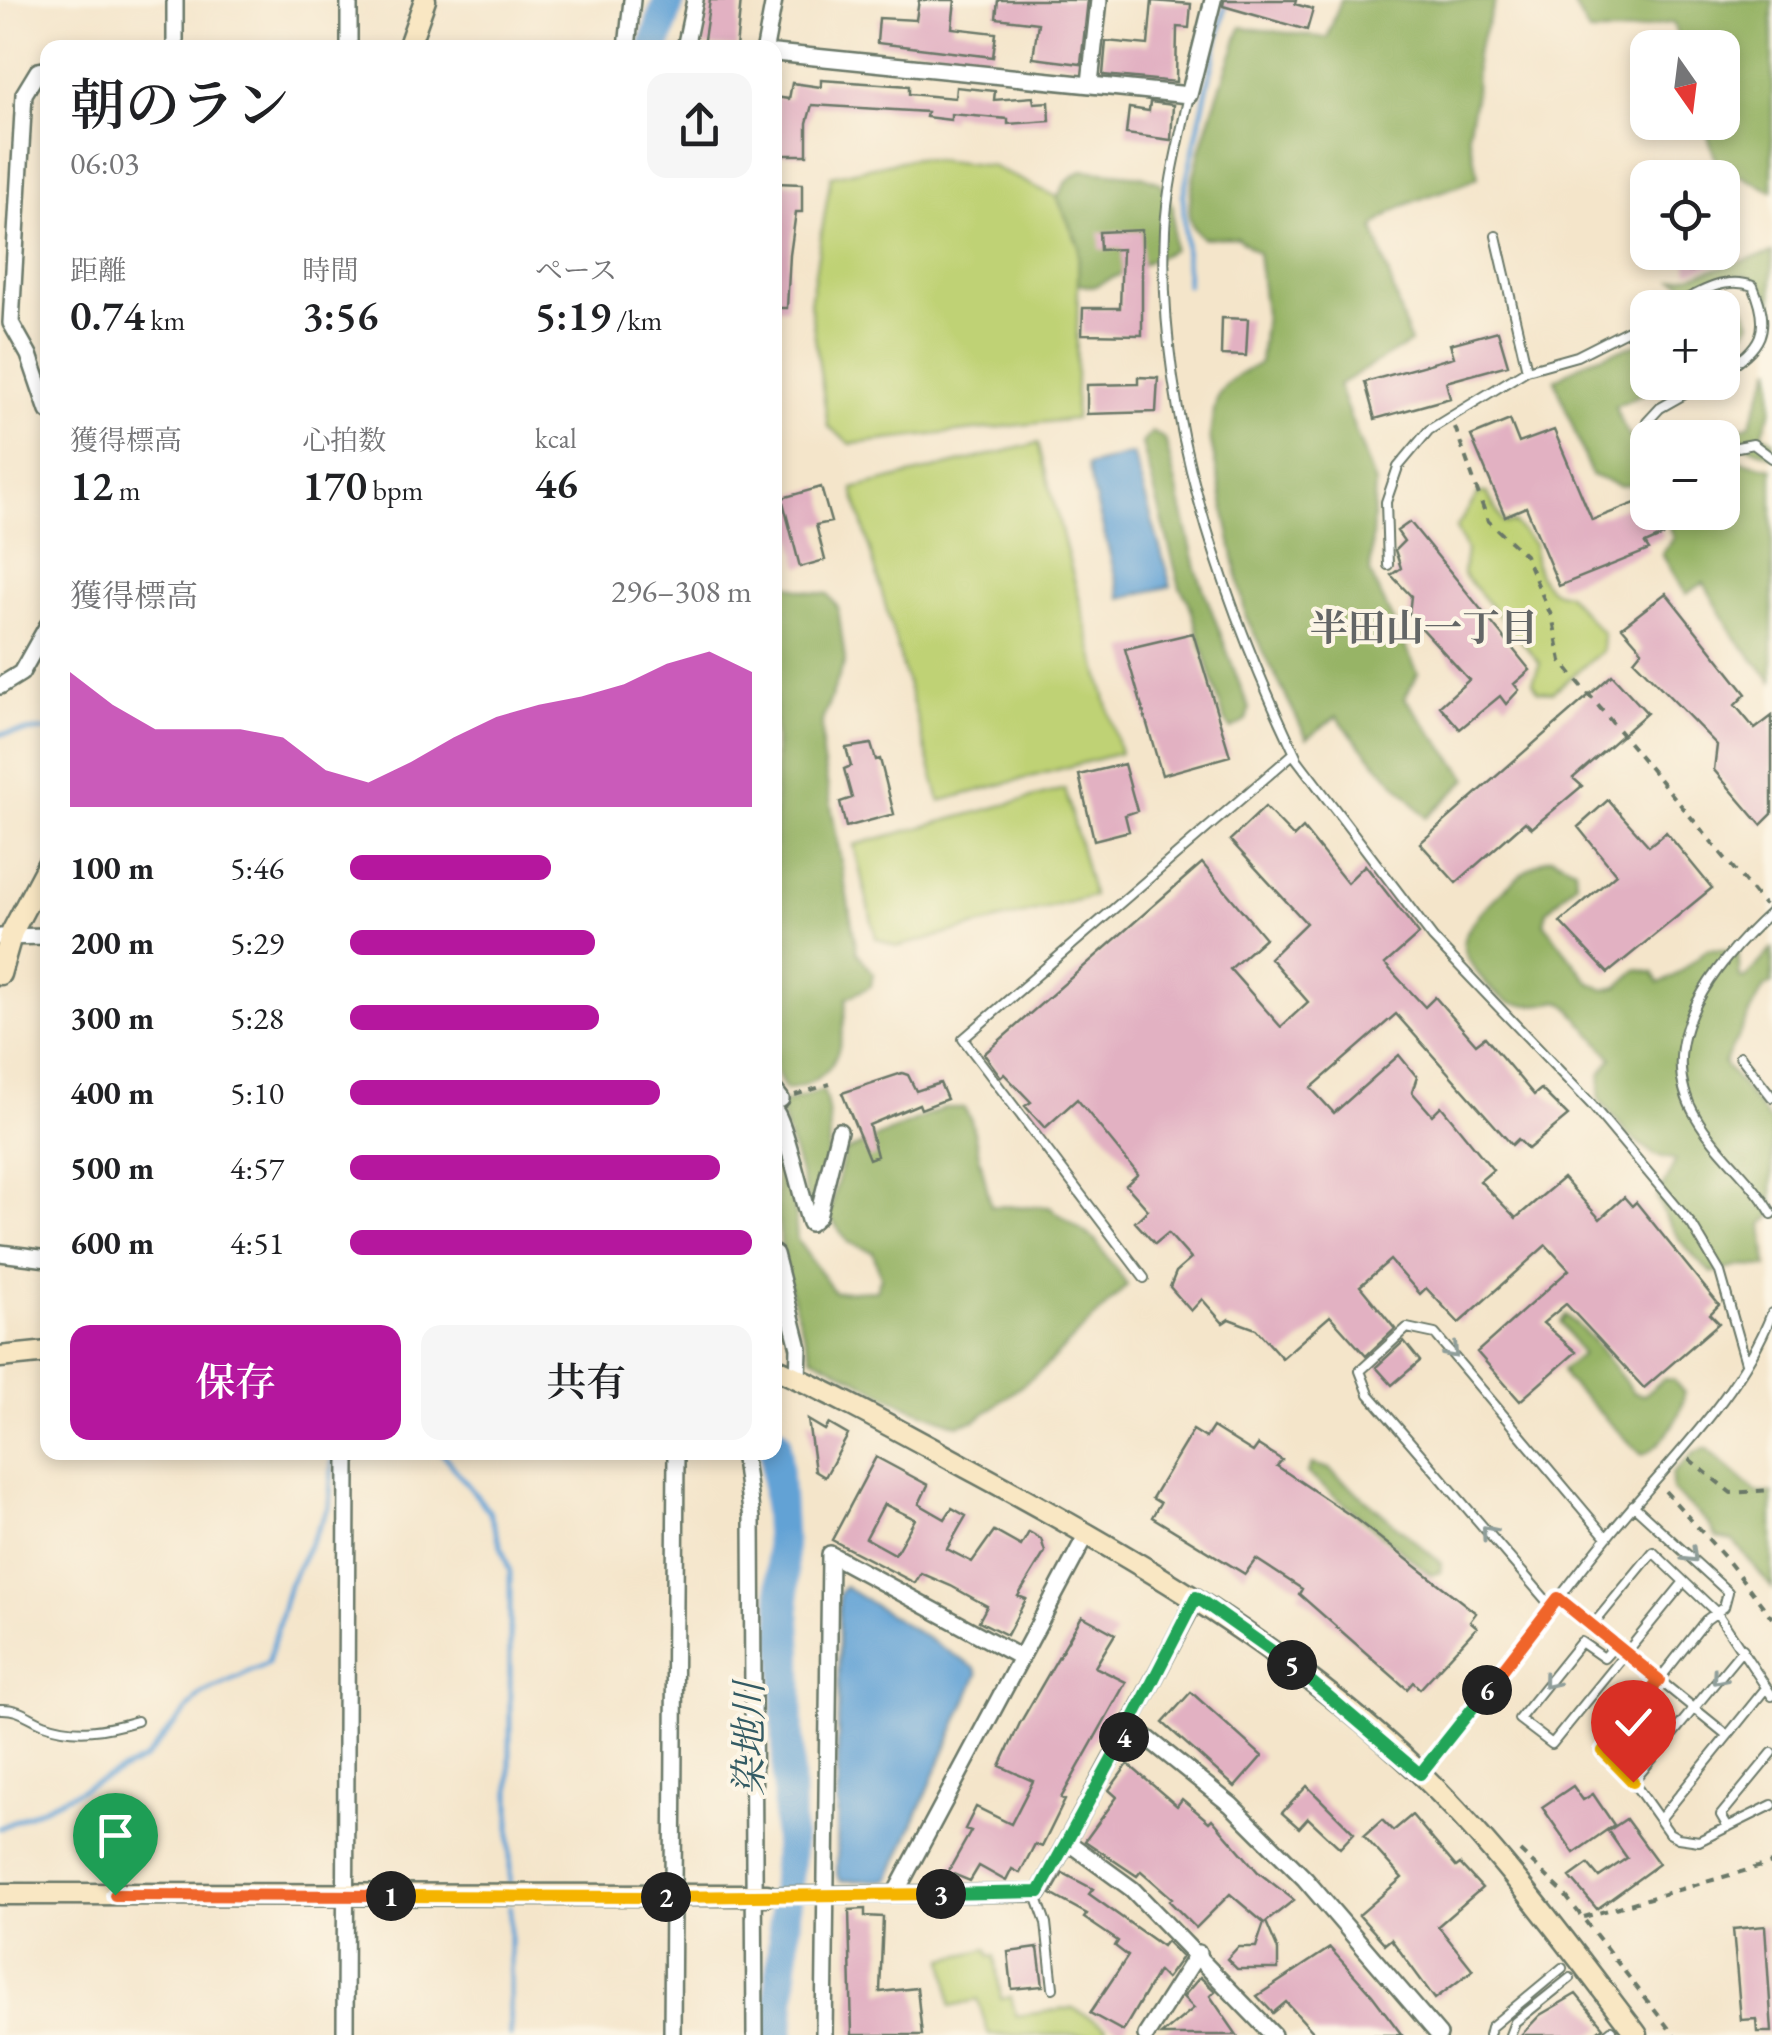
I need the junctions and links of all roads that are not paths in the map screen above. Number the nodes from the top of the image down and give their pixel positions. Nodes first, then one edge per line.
1 (175, 0) edge
2 (349, 0) edge
3 (425, 0) edge
4 (632, 0) edge
5 (695, 0) edge
6 (774, 0) edge
7 (1099, 0) edge
8 (1213, 0) edge
9 (176, 40) edge
10 (349, 40) edge
11 (411, 40) edge
12 (628, 40) edge
13 (687, 40) edge
14 (766, 40) edge
15 (782, 54) edge
16 (40, 71) edge
17 (1090, 83) junction
18 (1189, 95) junction
19 (1496, 236) dead end
20 (1704, 290) edge
21 (1630, 329) edge
22 (1740, 358) edge
23 (1527, 370) junction
24 (40, 387) edge
25 (1674, 400) edge
26 (1649, 420) edge
27 (1740, 447) edge
28 (1772, 458) edge
29 (1388, 565) dead end
30 (40, 639) edge
31 (0, 686) edge
32 (1293, 754) junction
33 (40, 878) edge
34 (1771, 912) edge
35 (40, 936) edge
36 (5, 937) edge
37 (0, 974) edge
38 (1740, 1056) dead end
39 (1772, 1098) edge
40 (782, 1115) edge
41 (838, 1131) dead end
42 (1772, 1214) edge
43 (0, 1253) edge
44 (40, 1258) edge
45 (1144, 1278) dead end
46 (782, 1281) edge
47 (1772, 1313) edge
48 (40, 1353) edge
49 (0, 1357) edge
50 (1746, 1363) junction
51 (782, 1371) edge
52 (798, 1378) junction
53 (347, 1460) edge
54 (676, 1460) edge
55 (744, 1460) edge
56 (1633, 1506) junction
57 (1088, 1532) junction
58 (1606, 1537) junction
59 (1683, 1582) junction
60 (1196, 1597) junction
61 (1558, 1598) junction
62 (1552, 1606) junction
63 (1717, 1613) junction
64 (1592, 1626) junction
65 (1616, 1645) junction
66 (1743, 1650) junction
67 (1627, 1654) junction
68 (1020, 1657) junction
69 (1659, 1680) junction
70 (1769, 1692) edge
71 (1693, 1708) junction
72 (0, 1709) edge
73 (137, 1721) dead end
74 (1130, 1724) junction
75 (1727, 1735) junction
76 (1772, 1753) edge
77 (1420, 1774) junction
78 (1633, 1782) junction
79 (1772, 1805) edge
80 (1661, 1818) junction
81 (1728, 1827) junction
82 (1069, 1843) junction
83 (1035, 1892) junction
84 (0, 1894) edge
85 (894, 1894) junction
86 (761, 1895) junction
87 (827, 1895) junction
88 (346, 1896) junction
89 (675, 1897) junction
90 (1198, 1953) junction
91 (1562, 1968) dead end
92 (1570, 1978) dead end
93 (1053, 1988) dead end
94 (346, 2035) edge
95 (672, 2035) edge
96 (755, 2035) edge
97 (824, 2035) edge
98 (1146, 2035) edge
99 (1273, 2035) edge
100 (1439, 2035) edge
101 (1489, 2035) edge
102 (1510, 2035) edge
103 (1636, 2035) edge

1 - 9 street
2 - 10 street
3 - 11 street
4 - 12 street
5 - 13 street
6 - 14 street
7 - 17 street
8 - 18 street
15 - 17 street
16 - 24 street
17 - 18 street
18 - 32 lane
19 - 23 lane
20 - 22 lane
21 - 23 lane
23 - 29 lane
25 - 26 lane
27 - 28 lane
30 - 31 street
32 - 45 lane
32 - 50 lane
33 - 36 street
34 - 42 lane
35 - 36 street
36 - 37 street
38 - 39 lane
40 - 41 street
43 - 44 street
46 - 52 street
47 - 50 lane
48 - 49 street
50 - 56 lane
51 - 52 street
52 - 57 street
53 - 88 street
54 - 89 street
55 - 86 street
56 - 58 lane
56 -> 63 lane
57 - 60 street
57 - 68 street
58 - 61 lane
62 -> 58 lane
59 - 63 lane
59 - 64 lane
59 - 67 lane
60 - 74 street
60 - 77 street
61 - 62 lane
61 - 64 lane
62 - 77 lane
63 - 66 lane
63 - 69 lane
64 - 65 lane
65 - 67 lane
65 -> 67 lane
66 - 70 lane
66 -> 71 lane
67 - 69 lane
68 - 85 street
68 - 87 street
69 - 71 lane
69 - 78 lane
70 - 75 lane
71 - 75 lane
71 - 78 lane
72 - 73 lane
74 - 82 street
74 - 100 street
75 - 80 lane
76 - 81 lane
77 - 103 street
78 - 80 lane
79 - 81 lane
80 - 81 lane
82 - 83 street
82 - 90 street
83 - 85 street
83 - 93 lane
84 - 88 street
85 - 87 street
86 - 87 street
86 - 89 street
86 - 96 street
87 - 97 street
88 - 89 street
88 - 94 street
89 - 95 street
90 - 98 street
90 - 99 street
91 - 101 lane
92 - 102 lane

